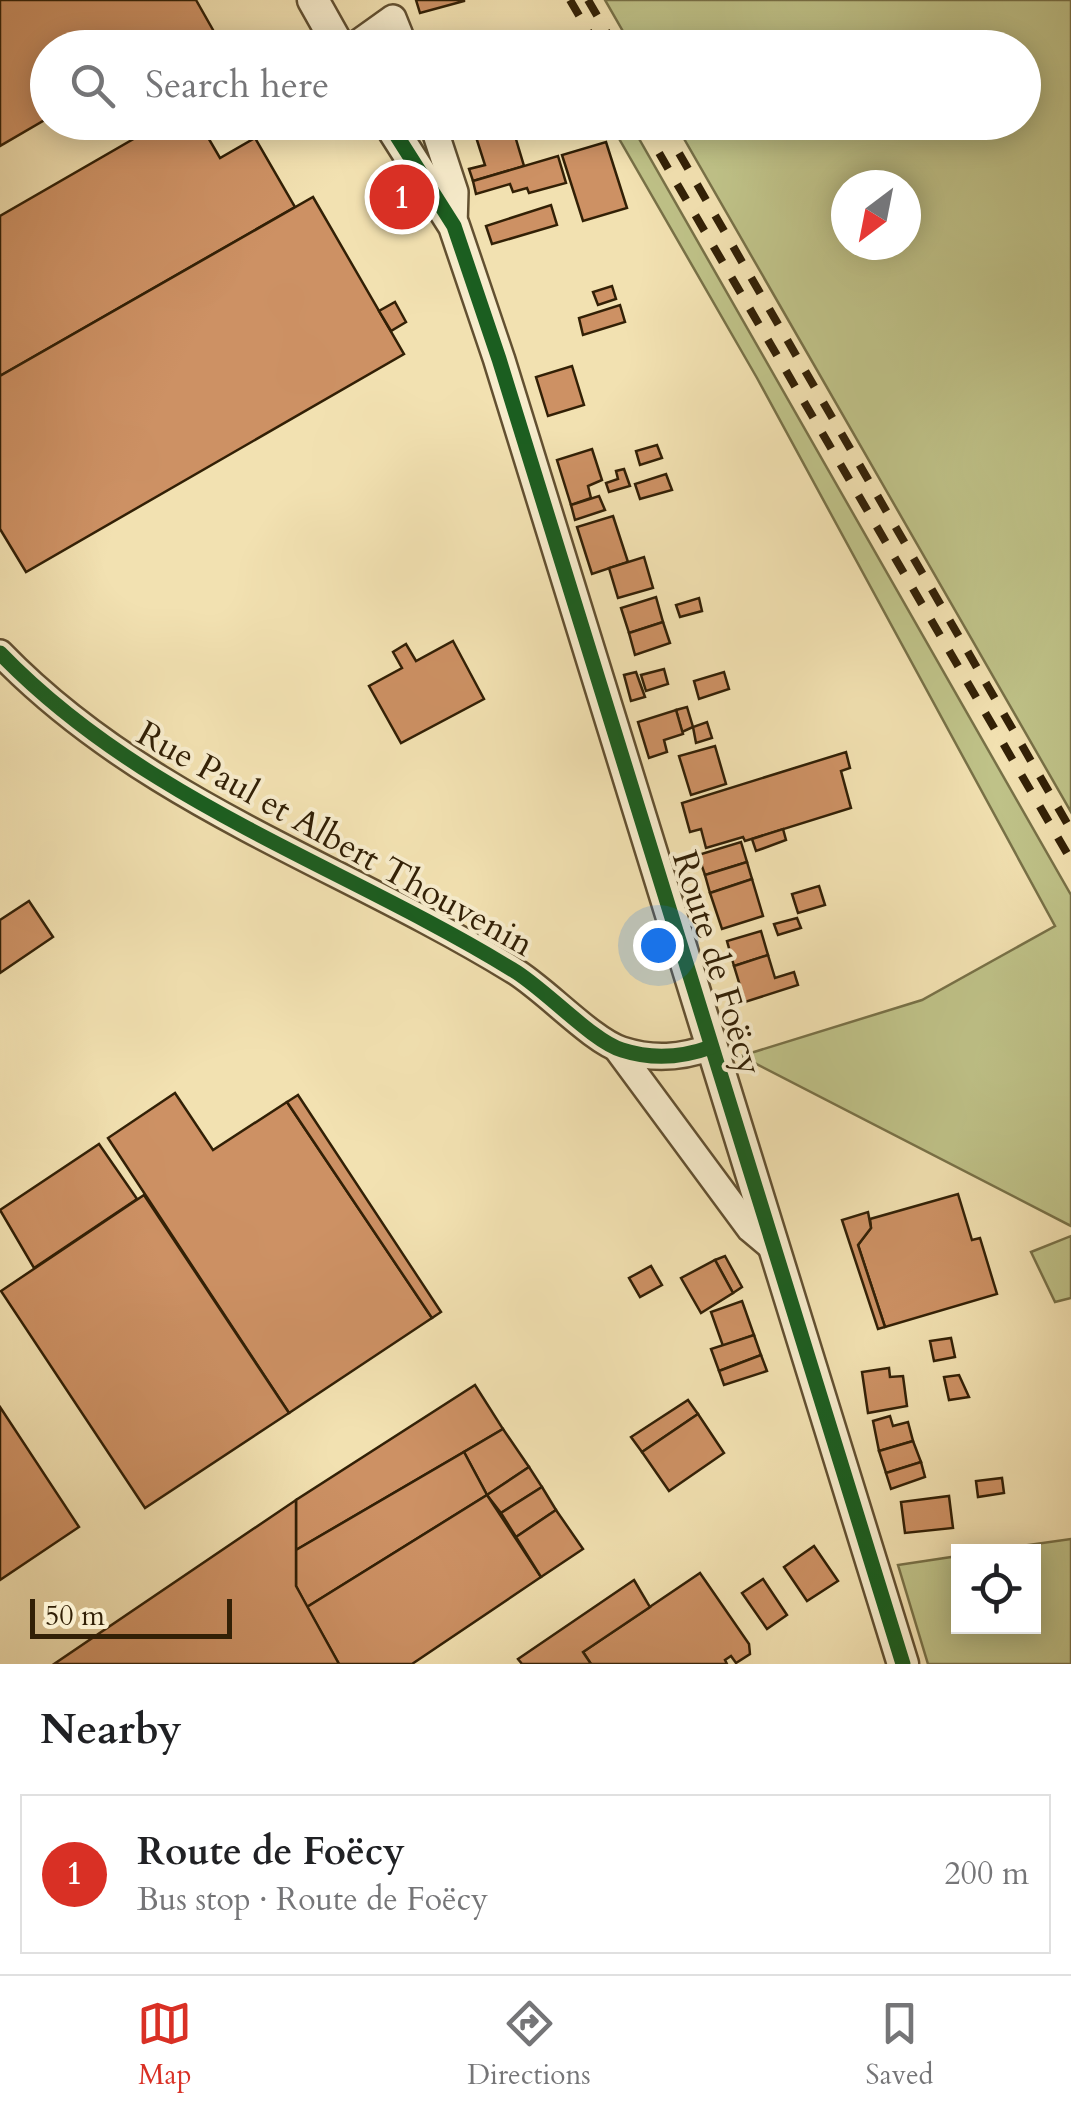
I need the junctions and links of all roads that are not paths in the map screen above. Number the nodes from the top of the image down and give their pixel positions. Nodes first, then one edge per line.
1 (313, 0) edge
2 (390, 9) edge
3 (330, 30) edge
4 (369, 30) edge
5 (399, 140) edge
6 (438, 140) edge
7 (454, 226) junction
8 (0, 653) edge
9 (711, 1047) junction
10 (618, 1050) junction
11 (774, 1249) junction
12 (903, 1664) edge

1 - 3 street
2 - 4 street
5 - 7 street, Route de Foëcy
6 - 7 street
7 - 9 street, Route de Foëcy
8 - 10 street, Rue Paul et Albert Thouvenin
9 - 10 street, Rue Paul et Albert Thouvenin
9 - 11 street, Route de Foëcy
10 - 11 street, Rue Paul et Albert Thouvenin
11 - 12 street, Route de Foëcy

